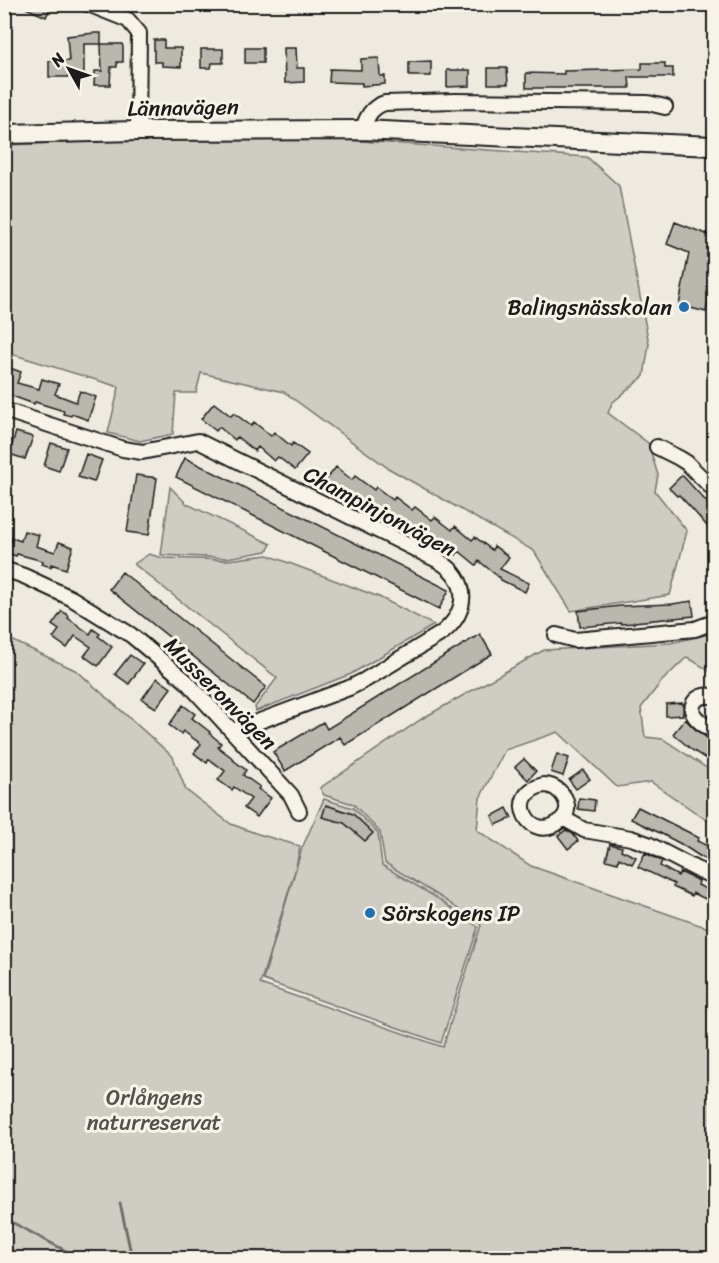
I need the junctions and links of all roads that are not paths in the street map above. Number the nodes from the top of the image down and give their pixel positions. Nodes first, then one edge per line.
1 (88, 4) edge
2 (665, 107) dead end
3 (362, 130) junction
4 (138, 131) junction
5 (4, 134) edge
6 (714, 146) edge
7 (4, 410) edge
8 (657, 447) dead end
9 (714, 490) edge
10 (4, 569) edge
11 (714, 622) edge
12 (556, 635) dead end
13 (714, 697) edge
14 (233, 731) junction
15 (714, 732) edge
16 (299, 810) dead end
17 (563, 818) dead end
18 (714, 877) edge

1 - 4 street
2 - 3 street
3 - 4 main road, Lännavägen
3 - 6 main road, Lännavägen
4 - 5 main road, Lännavägen
7 - 14 street, Champinjonvägen
8 - 9 street
10 - 14 street, Musseronvägen
11 - 12 street
13 - 15 street
14 - 16 street, Musseronvägen
17 - 18 street

